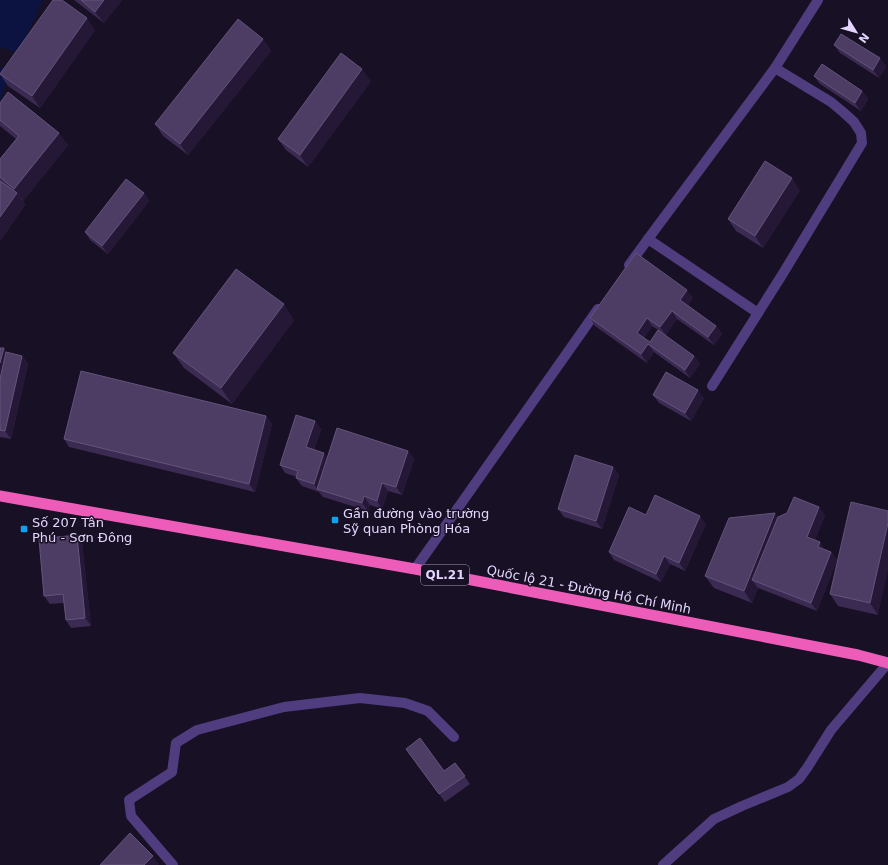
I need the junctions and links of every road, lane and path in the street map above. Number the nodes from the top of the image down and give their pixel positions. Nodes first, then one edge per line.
1 (818, 0) edge
2 (775, 68) junction
3 (648, 239) junction
4 (625, 272) edge
5 (602, 304) edge
6 (758, 313) junction
7 (712, 386) dead end
8 (0, 496) edge
9 (415, 569) junction
10 (888, 663) edge
11 (454, 737) dead end
12 (173, 865) edge
13 (663, 865) edge

1 - 2 street
2 - 3 street
2 - 6 street
3 - 4 street
3 - 6 street
5 - 9 street
6 - 7 street
8 - 9 highway, Quốc lộ 21 - Đường Hồ Chí Minh / QL.21
9 - 10 highway, Quốc lộ 21 - Đường Hồ Chí Minh / QL.21
10 - 13 street
11 - 12 street

